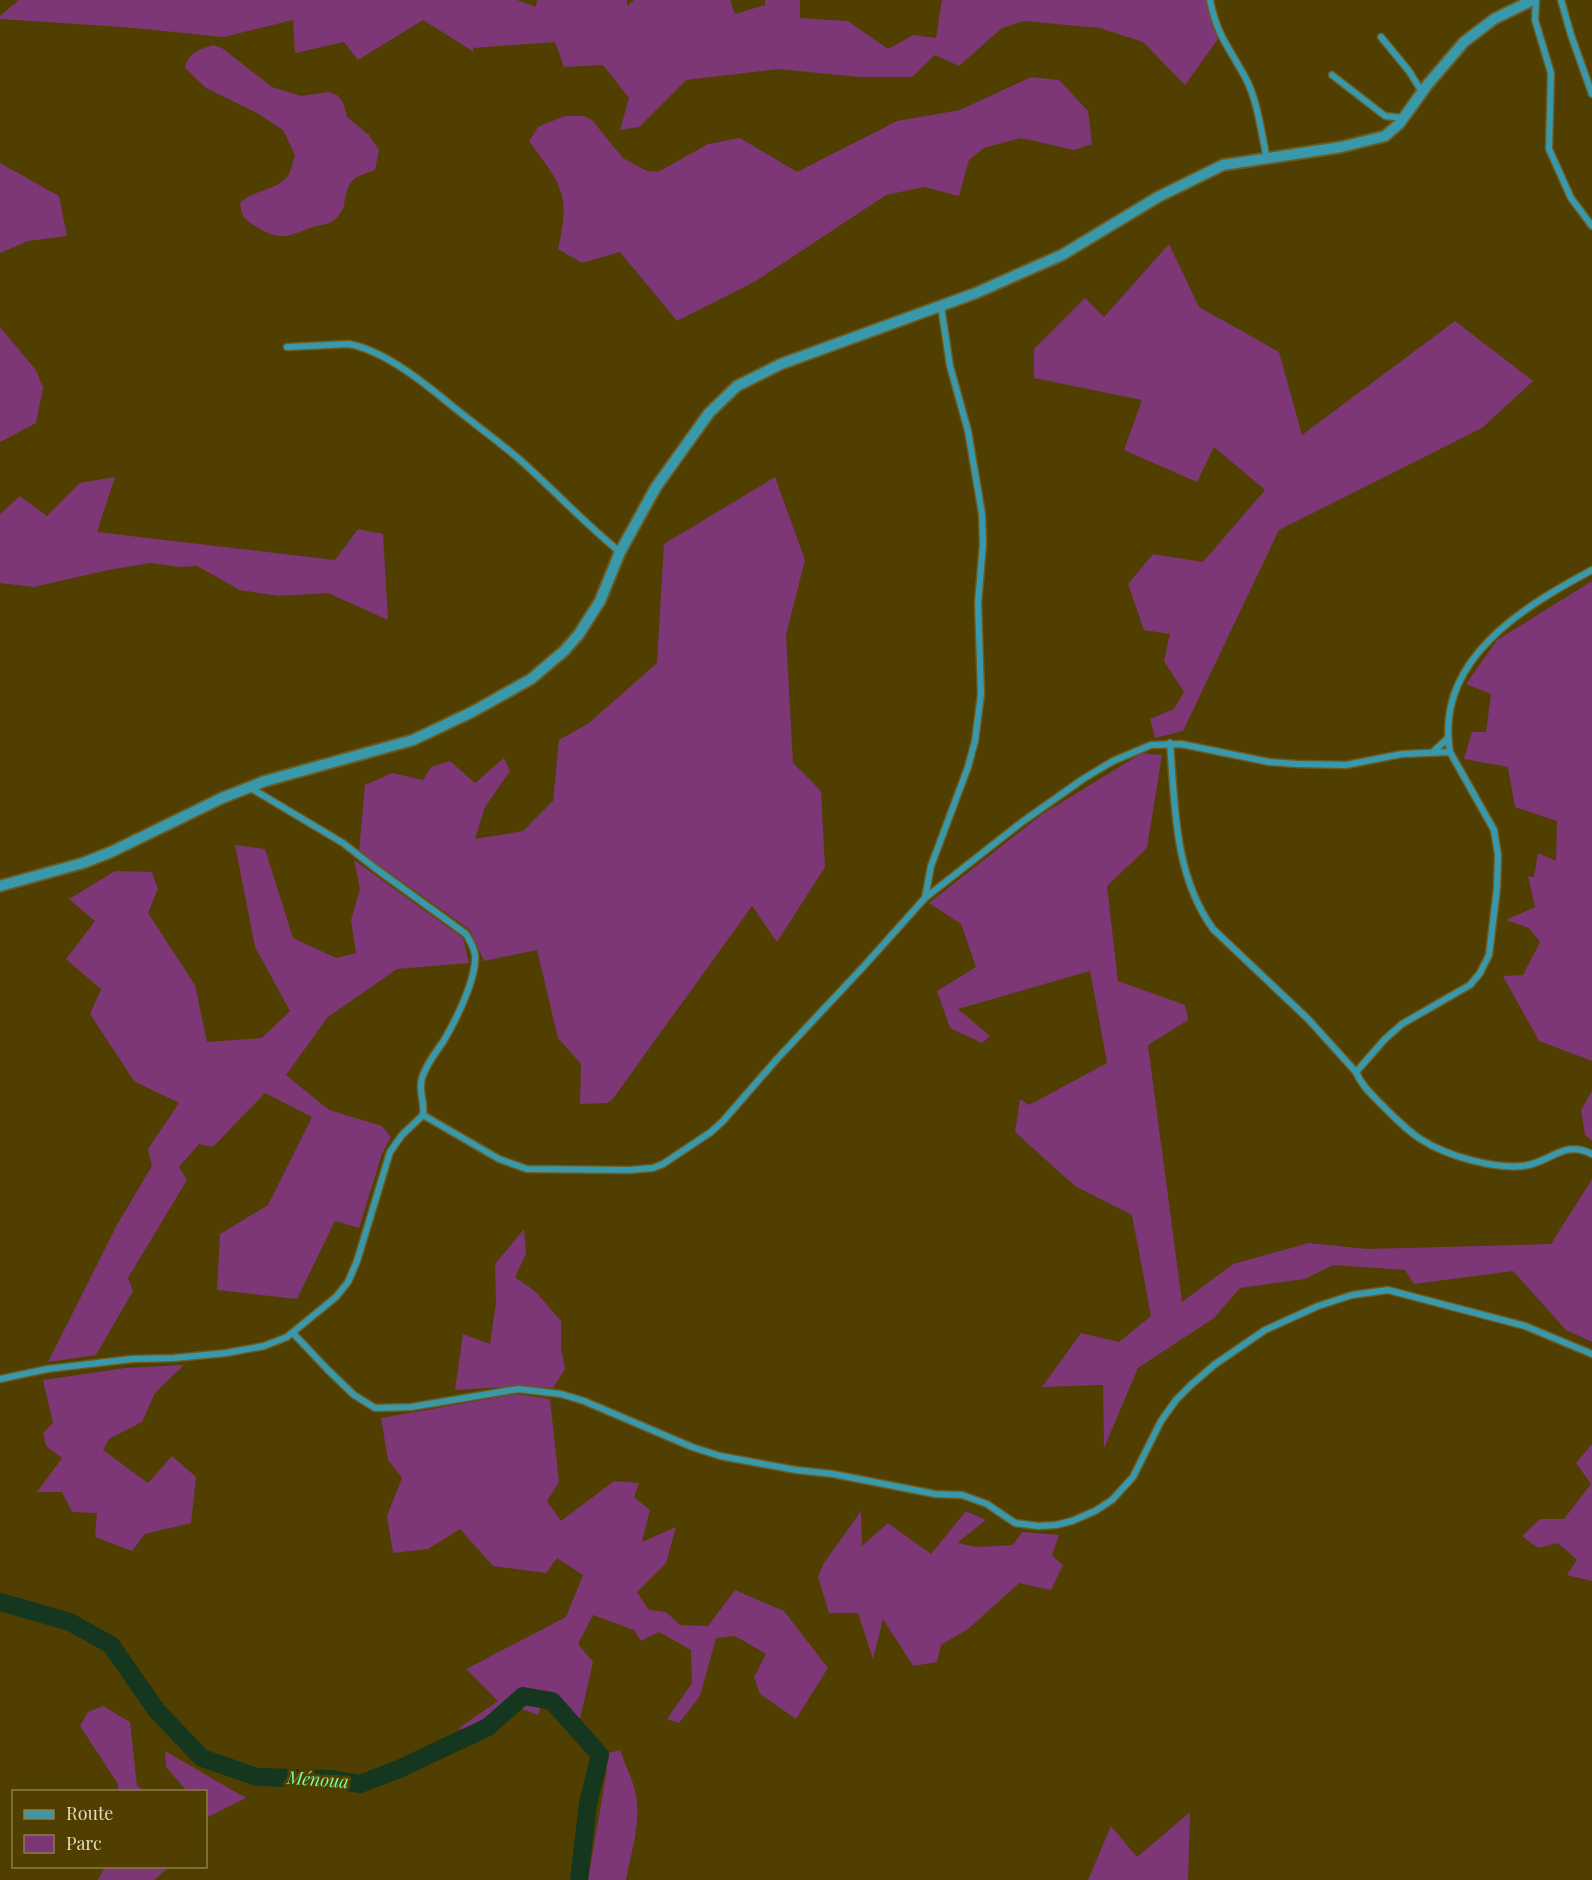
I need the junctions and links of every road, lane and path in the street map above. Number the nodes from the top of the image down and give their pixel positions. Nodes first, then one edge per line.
1 (1210, 0) edge
2 (1535, 0) edge
3 (1561, 0) edge
4 (1380, 37) dead end
5 (1332, 75) dead end
6 (1422, 93) junction
7 (1592, 94) edge
8 (1404, 118) junction
9 (1267, 159) junction
10 (1592, 226) edge
11 (941, 306) junction
12 (287, 347) dead end
13 (620, 552) junction
14 (1592, 570) edge
15 (1448, 738) junction
16 (1170, 743) junction
17 (1434, 752) junction
18 (1450, 752) junction
19 (249, 787) junction
20 (0, 886) edge
21 (925, 898) junction
22 (1356, 1072) junction
23 (423, 1115) junction
24 (1592, 1154) edge
25 (293, 1333) junction
26 (1592, 1354) edge
27 (0, 1379) edge

1 - 9 street
2 - 6 street
2 - 10 street
3 - 7 street
4 - 6 street
5 - 8 street
6 - 8 street
8 - 9 street
9 - 11 street
11 - 13 street
11 - 21 street
12 - 13 street
13 - 19 street
14 - 15 street
15 - 17 street
15 - 18 street
16 - 17 street
16 - 21 street
16 - 22 street
17 - 18 street
18 - 22 street
19 - 20 street
19 - 23 street
21 - 23 street
22 - 24 street
23 - 25 street
25 - 26 street
25 - 27 street

